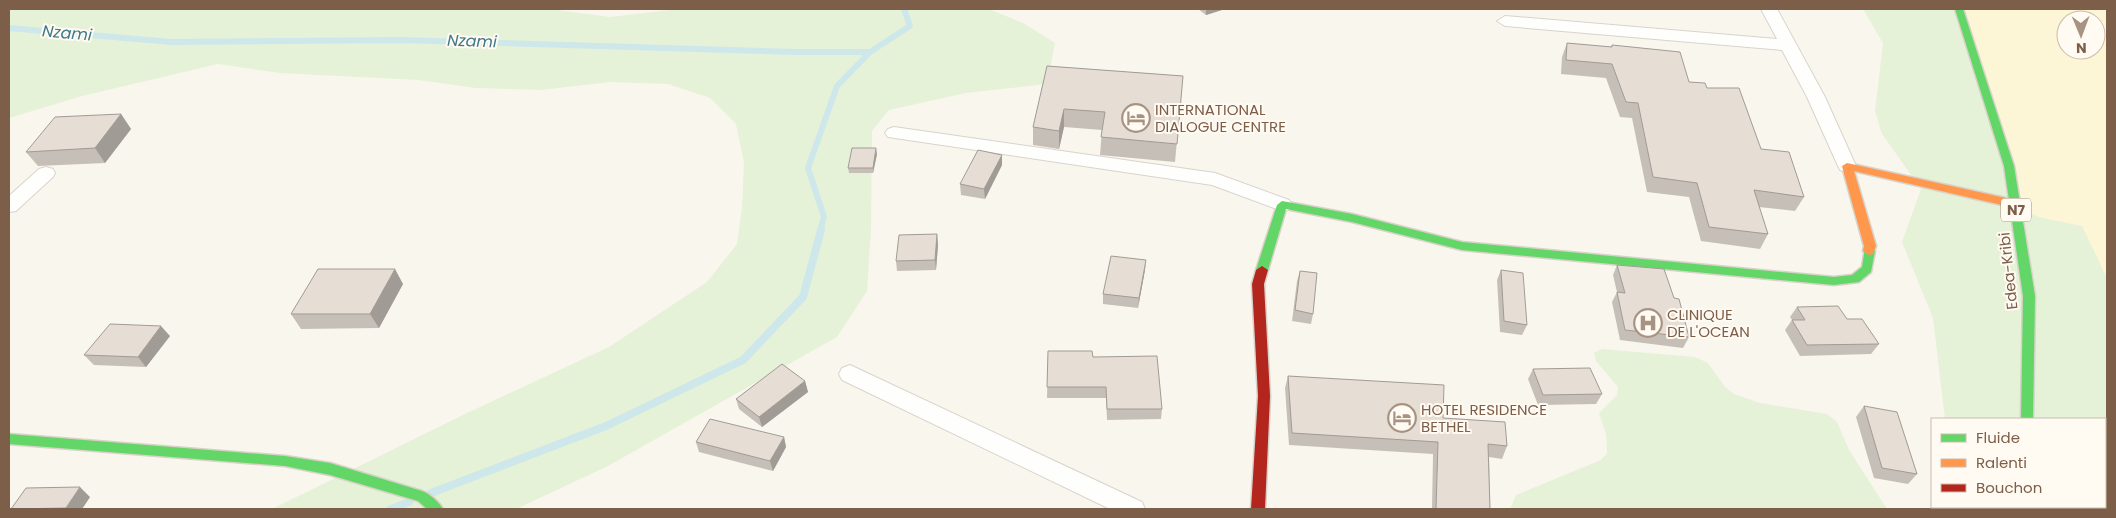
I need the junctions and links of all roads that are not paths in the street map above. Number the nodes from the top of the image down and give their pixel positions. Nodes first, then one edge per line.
1 (1769, 9) edge
2 (1959, 9) edge
3 (1505, 21) dead end
4 (1787, 45) junction
5 (894, 133) dead end
6 (1847, 166) junction
7 (46, 173) dead end
8 (2015, 204) junction
9 (1282, 205) junction
10 (9, 206) edge
11 (850, 374) dead end
12 (2027, 418) edge
13 (9, 439) edge
14 (436, 509) edge
15 (1133, 509) edge
16 (1258, 509) edge

1 - 4 street
2 - 8 main road, Edea-Kribi / N7
3 - 4 street
4 - 6 street
5 - 9 street
6 - 8 main road
6 - 9 main road
7 - 10 street
8 - 12 main road, Edea-Kribi / N7
9 - 16 main road
11 - 15 street
13 - 14 main road

